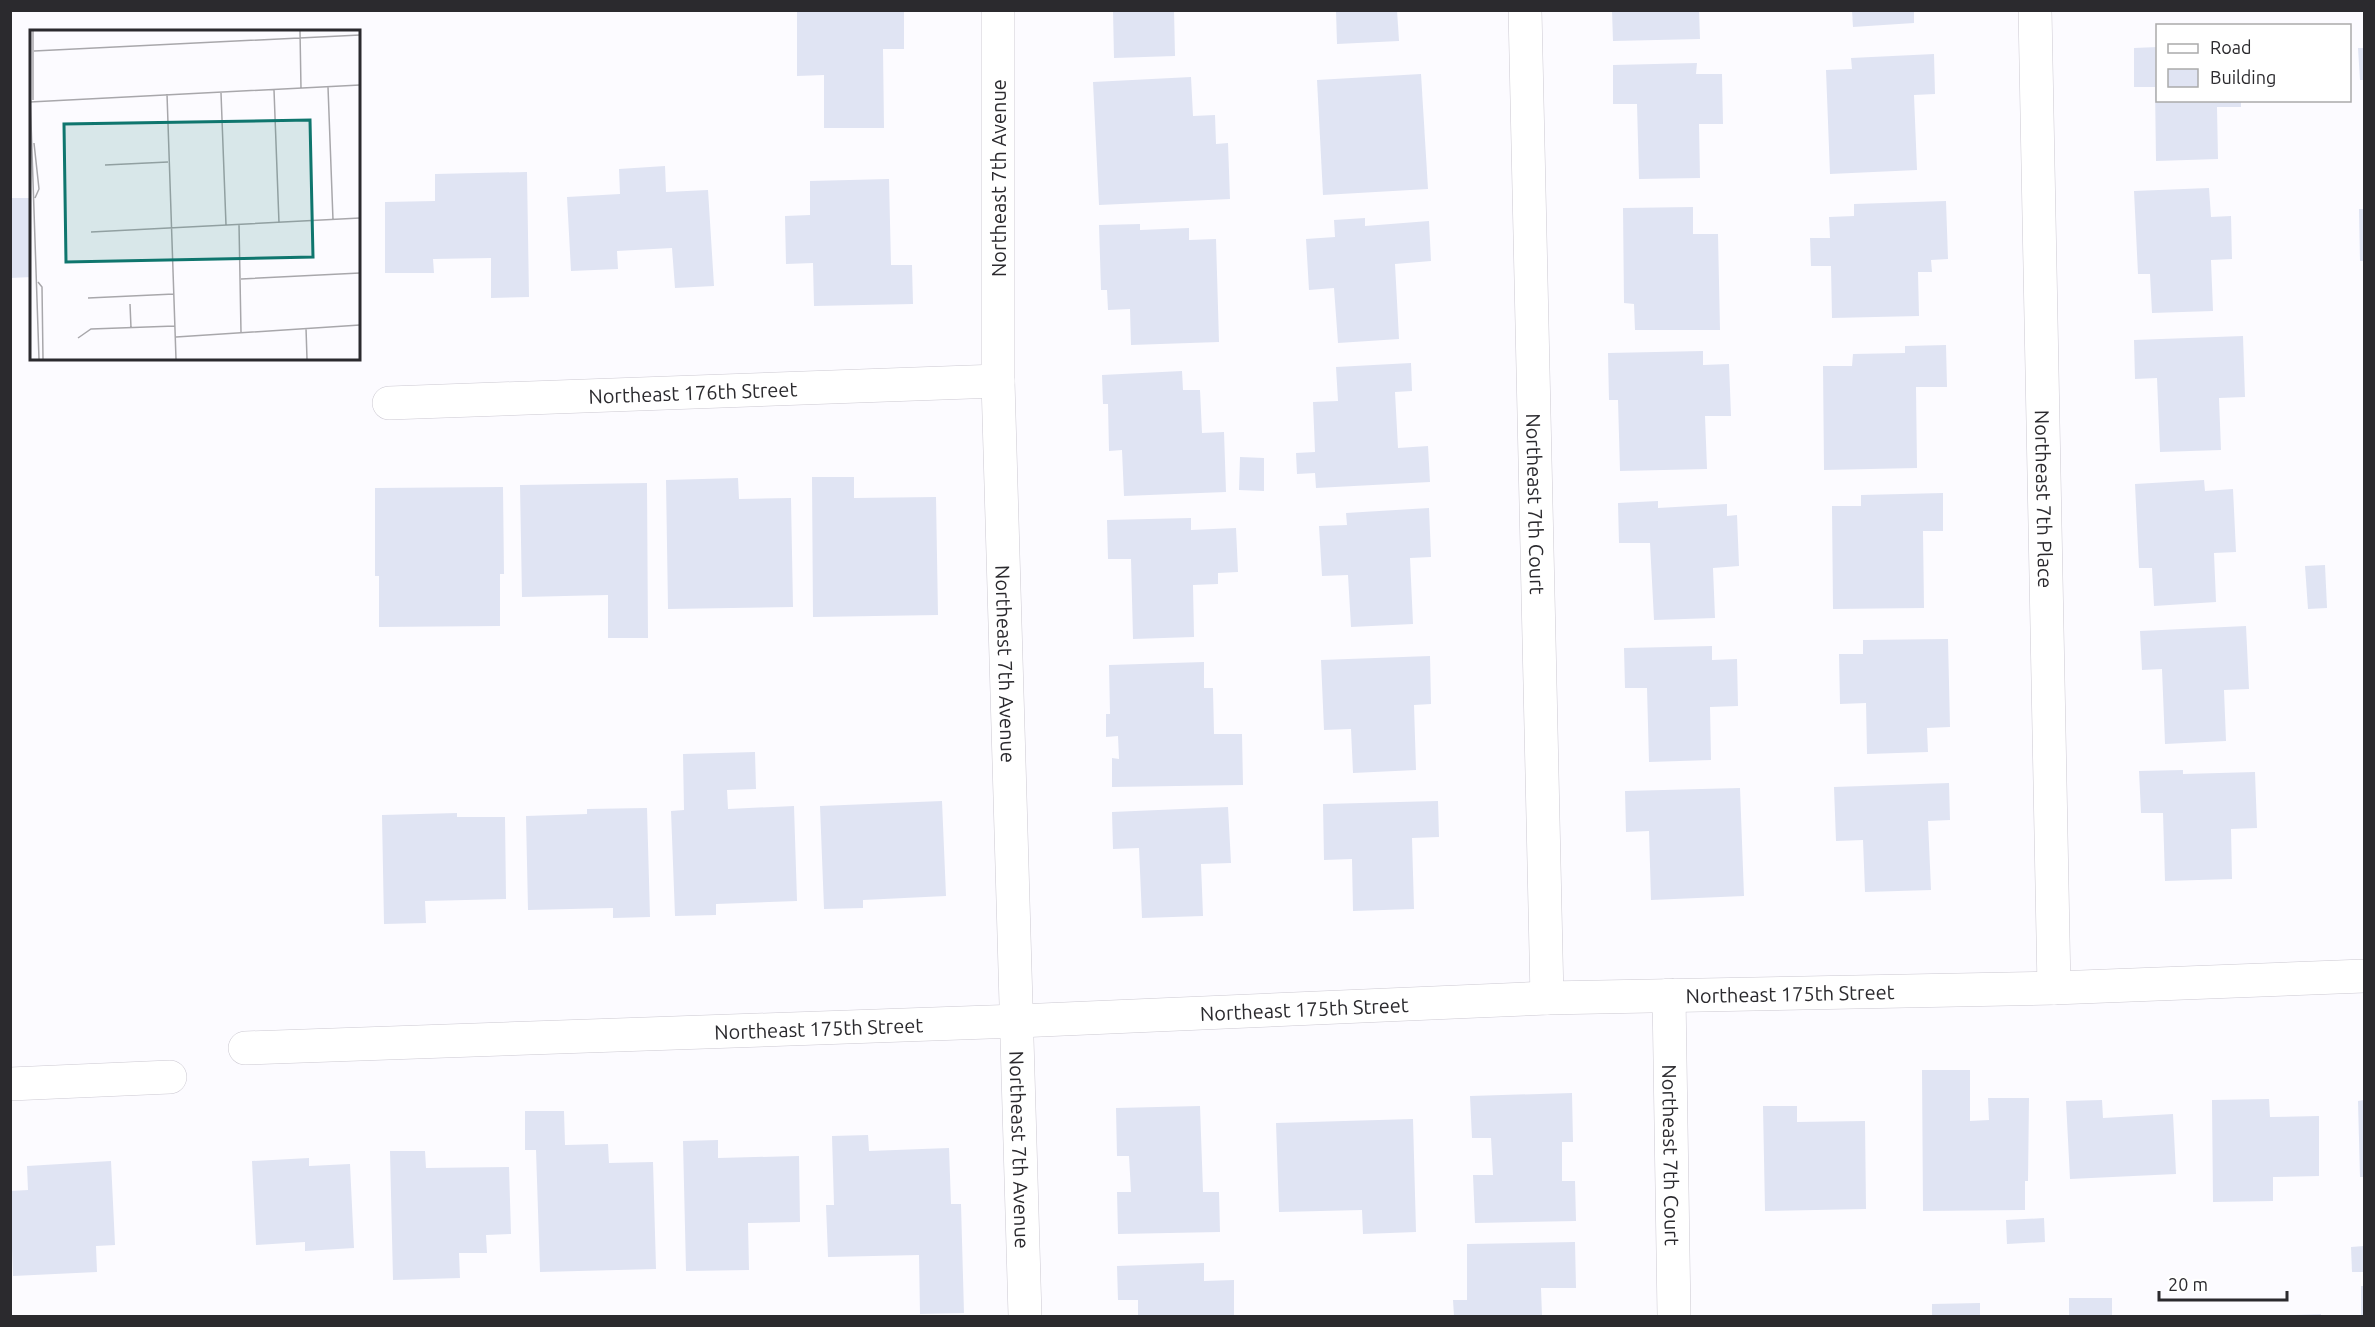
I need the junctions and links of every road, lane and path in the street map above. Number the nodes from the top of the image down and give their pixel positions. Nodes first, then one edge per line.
1 (998, 10) edge
2 (1525, 10) edge
3 (2034, 10) edge
4 (998, 381) junction
5 (389, 403) dead end
6 (2364, 976) edge
7 (2054, 987) junction
8 (1669, 995) junction
9 (1546, 998) junction
10 (1018, 1021) junction
11 (244, 1048) dead end
12 (170, 1077) dead end
13 (10, 1084) edge
14 (1025, 1317) edge
15 (1674, 1317) edge

1 - 4 street, Northeast 7th Avenue
2 - 9 street, Northeast 7th Court
3 - 7 street, Northeast 7th Place
4 - 5 street, Northeast 176th Street
4 - 10 street, Northeast 7th Avenue
6 - 7 street, Northeast 175th Street
7 - 8 street, Northeast 175th Street
8 - 9 street, Northeast 175th Street
8 - 15 street, Northeast 7th Court
9 - 10 street, Northeast 175th Street
10 - 11 street, Northeast 175th Street
10 - 14 street, Northeast 7th Avenue
12 - 13 street

